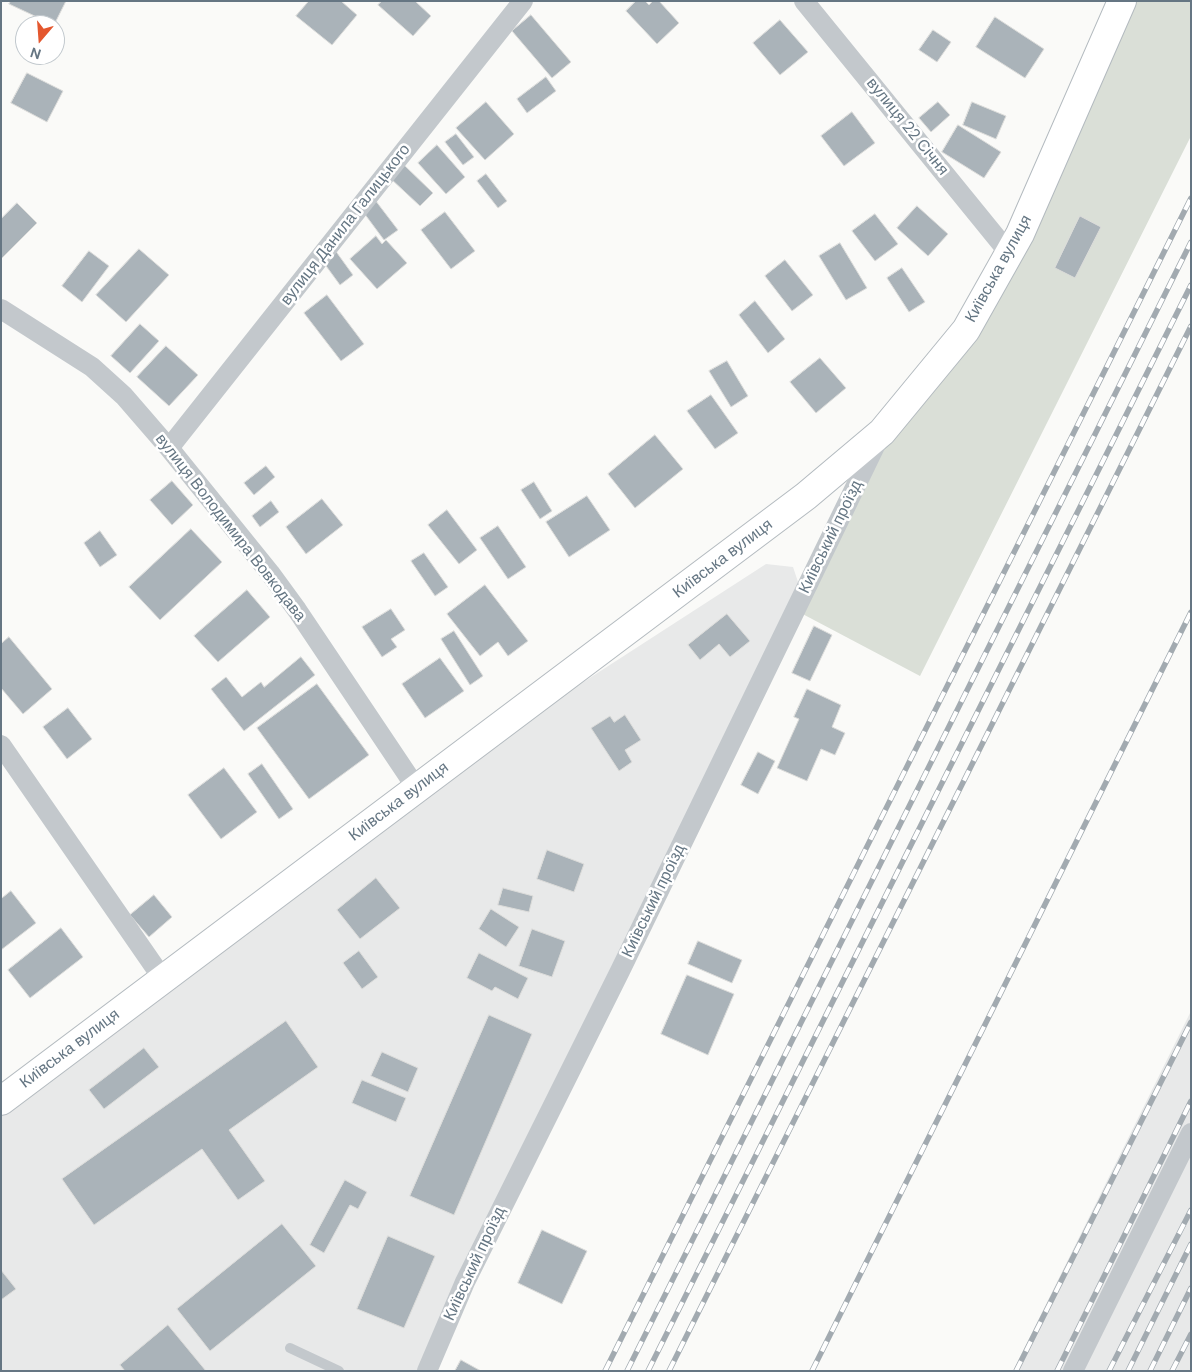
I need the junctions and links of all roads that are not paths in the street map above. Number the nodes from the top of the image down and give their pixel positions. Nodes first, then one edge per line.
1 (523, 1) edge
2 (1122, 1) edge
3 (808, 3) edge
4 (1009, 253) junction
5 (1, 309) edge
6 (882, 432) junction
7 (169, 448) junction
8 (1, 745) edge
9 (418, 788) junction
10 (163, 980) junction
11 (1, 1101) edge
12 (1191, 1133) edge
13 (290, 1348) dead end
14 (339, 1371) edge
15 (427, 1371) edge
16 (1073, 1371) edge

1 - 7 street, вулиця Данила Галицького
2 - 4 street, Київська вулиця
3 - 4 street, вулиця 22 Січня
4 - 6 street, Київська вулиця
5 - 7 street, вулиця Володимира Вовкодава
6 - 9 street, Київська вулиця
6 - 15 street, Київський проїзд
7 - 9 street, вулиця Володимира Вовкодава
8 - 10 street
9 - 10 street, Київська вулиця
10 - 11 street, Київська вулиця
12 - 16 street
13 - 14 lane

